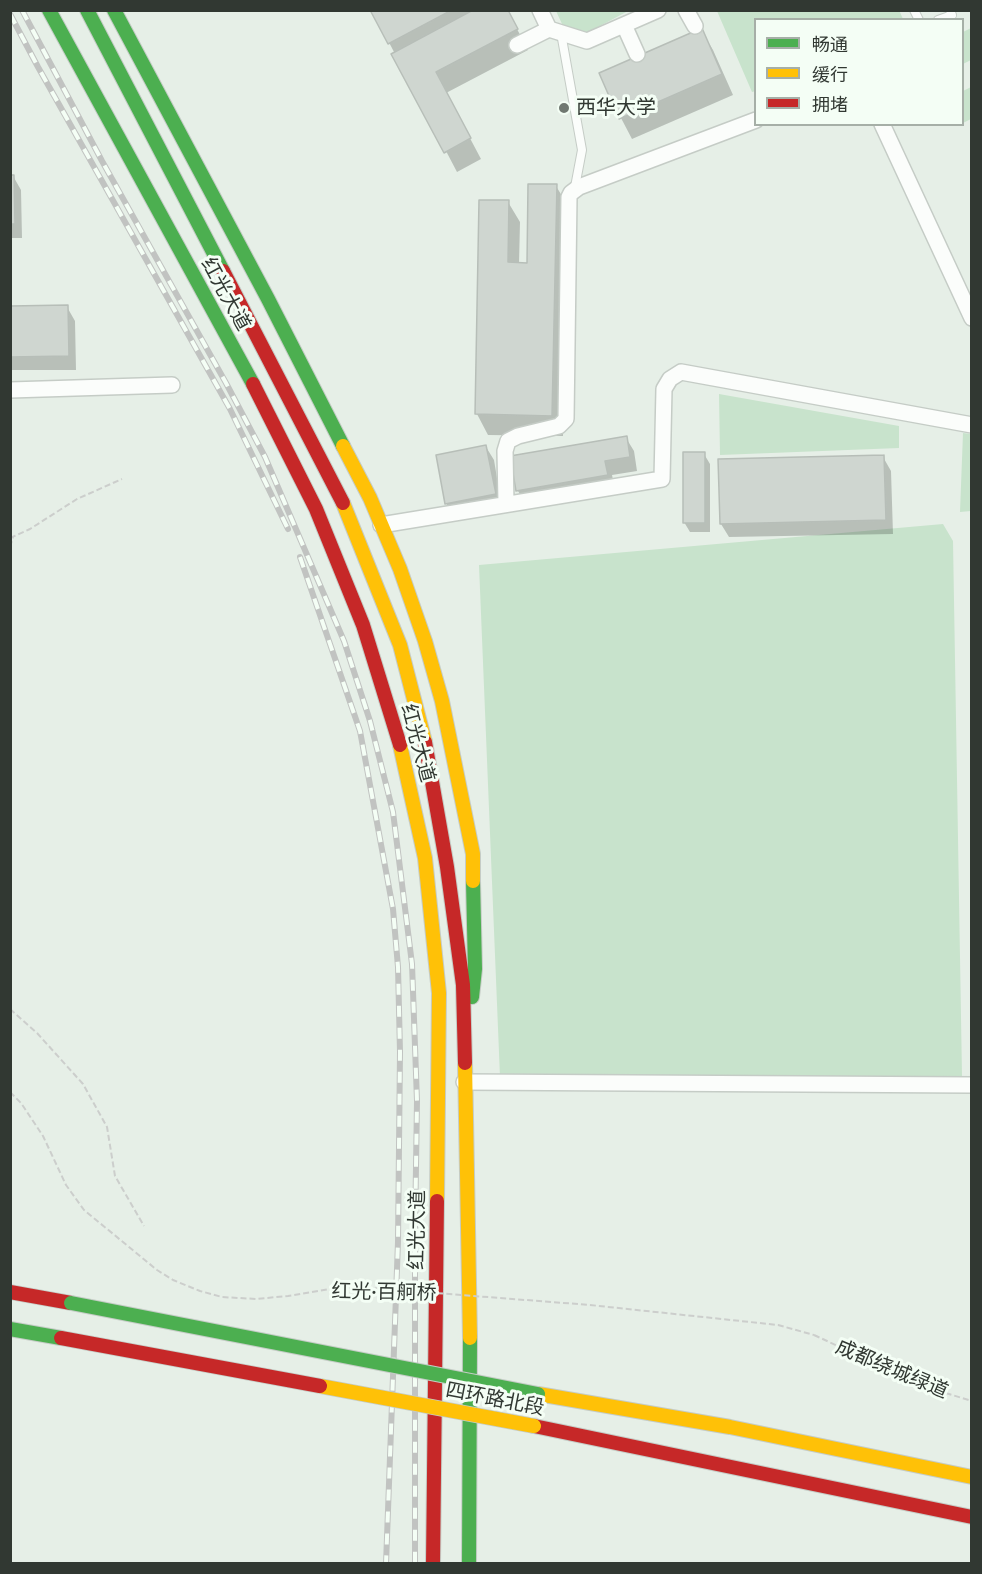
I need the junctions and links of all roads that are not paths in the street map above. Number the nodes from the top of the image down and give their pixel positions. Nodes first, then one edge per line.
1 (49, 10) edge
2 (87, 10) edge
3 (114, 10) edge
4 (540, 10) edge
5 (657, 10) edge
6 (686, 10) edge
7 (624, 25) junction
8 (695, 26) dead end
9 (555, 31) junction
10 (517, 45) dead end
11 (637, 54) dead end
12 (754, 121) edge
13 (883, 126) edge
14 (574, 189) junction
15 (972, 318) edge
16 (172, 385) dead end
17 (10, 390) edge
18 (972, 425) edge
19 (506, 504) junction
20 (381, 525) junction
21 (464, 1066) junction
22 (465, 1082) junction
23 (972, 1085) edge
24 (10, 1292) edge
25 (10, 1329) edge
26 (972, 1477) edge
27 (972, 1517) edge
28 (433, 1563) edge
29 (469, 1563) edge

1 - 28 main road, 红光大道
2 - 21 main road, 红光大道
3 - 20 main road
4 - 9 street
5 - 7 street
6 - 8 street
7 - 9 street
7 - 11 street
9 - 10 street
9 - 14 lane
12 - 14 street
13 - 15 street
14 - 19 street
16 - 17 street
18 - 19 street
19 - 20 street
20 - 21 main road
21 - 22 main road, 红光大道
22 - 23 street
22 - 29 main road, 红光大道
24 - 26 main road, 四环路北段, bridge
25 - 27 main road, 四环路北段, bridge

